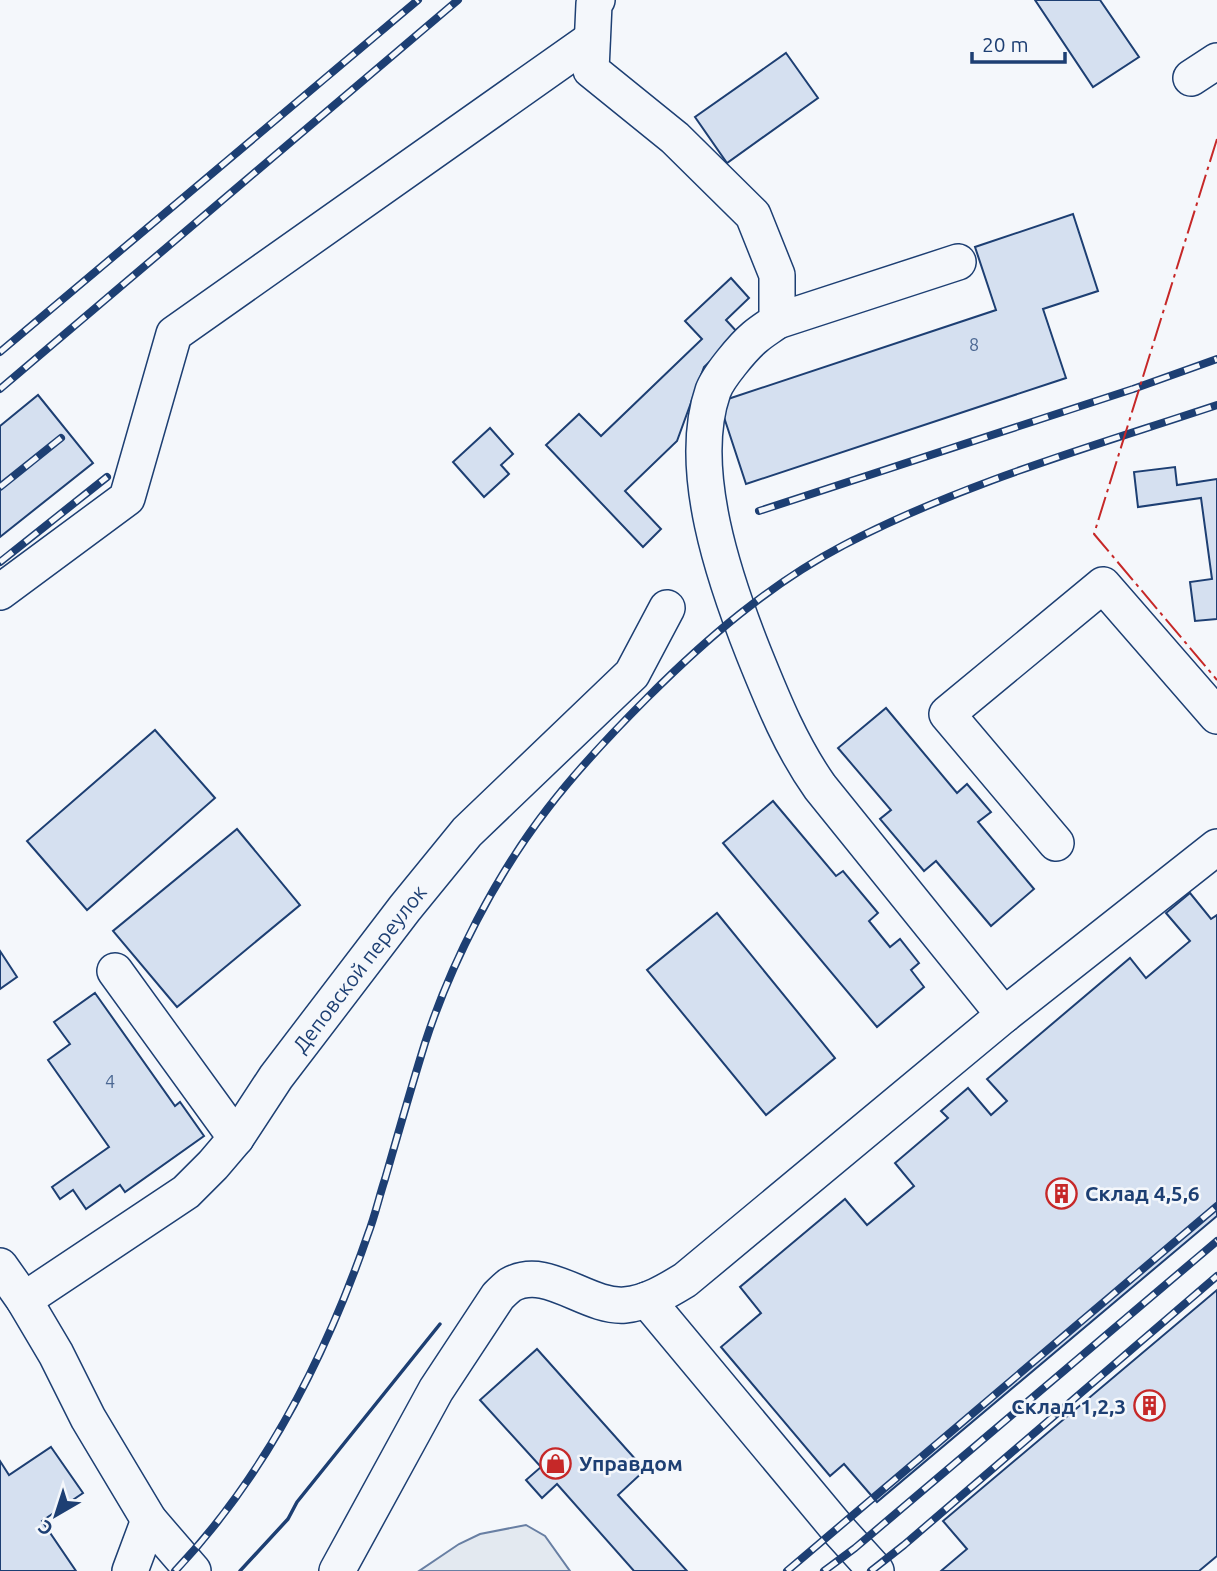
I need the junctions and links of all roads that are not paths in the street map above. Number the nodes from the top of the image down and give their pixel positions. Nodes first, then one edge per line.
1 (597, 0) edge
2 (591, 55) junction
3 (958, 262) dead end
4 (776, 321) junction
5 (0, 592) edge
6 (667, 608) dead end
7 (1217, 716) edge
8 (1056, 843) dead end
9 (1217, 847) edge
10 (115, 971) dead end
11 (1004, 1015) junction
12 (236, 1138) junction
13 (0, 1266) edge
14 (24, 1300) junction
15 (647, 1300) junction
16 (149, 1520) junction
17 (130, 1571) edge
18 (193, 1571) edge
19 (337, 1571) edge
20 (876, 1571) edge

1 - 2 street
2 - 4 street
2 - 5 street
3 - 4 street
4 - 11 street
6 - 12 street, Деповской переулок
7 - 8 street
9 - 11 street
10 - 12 street
11 - 15 street
12 - 14 street, Деповской переулок
13 - 14 street
14 - 16 street
15 - 19 street
15 - 20 street
16 - 17 street
16 - 18 street

